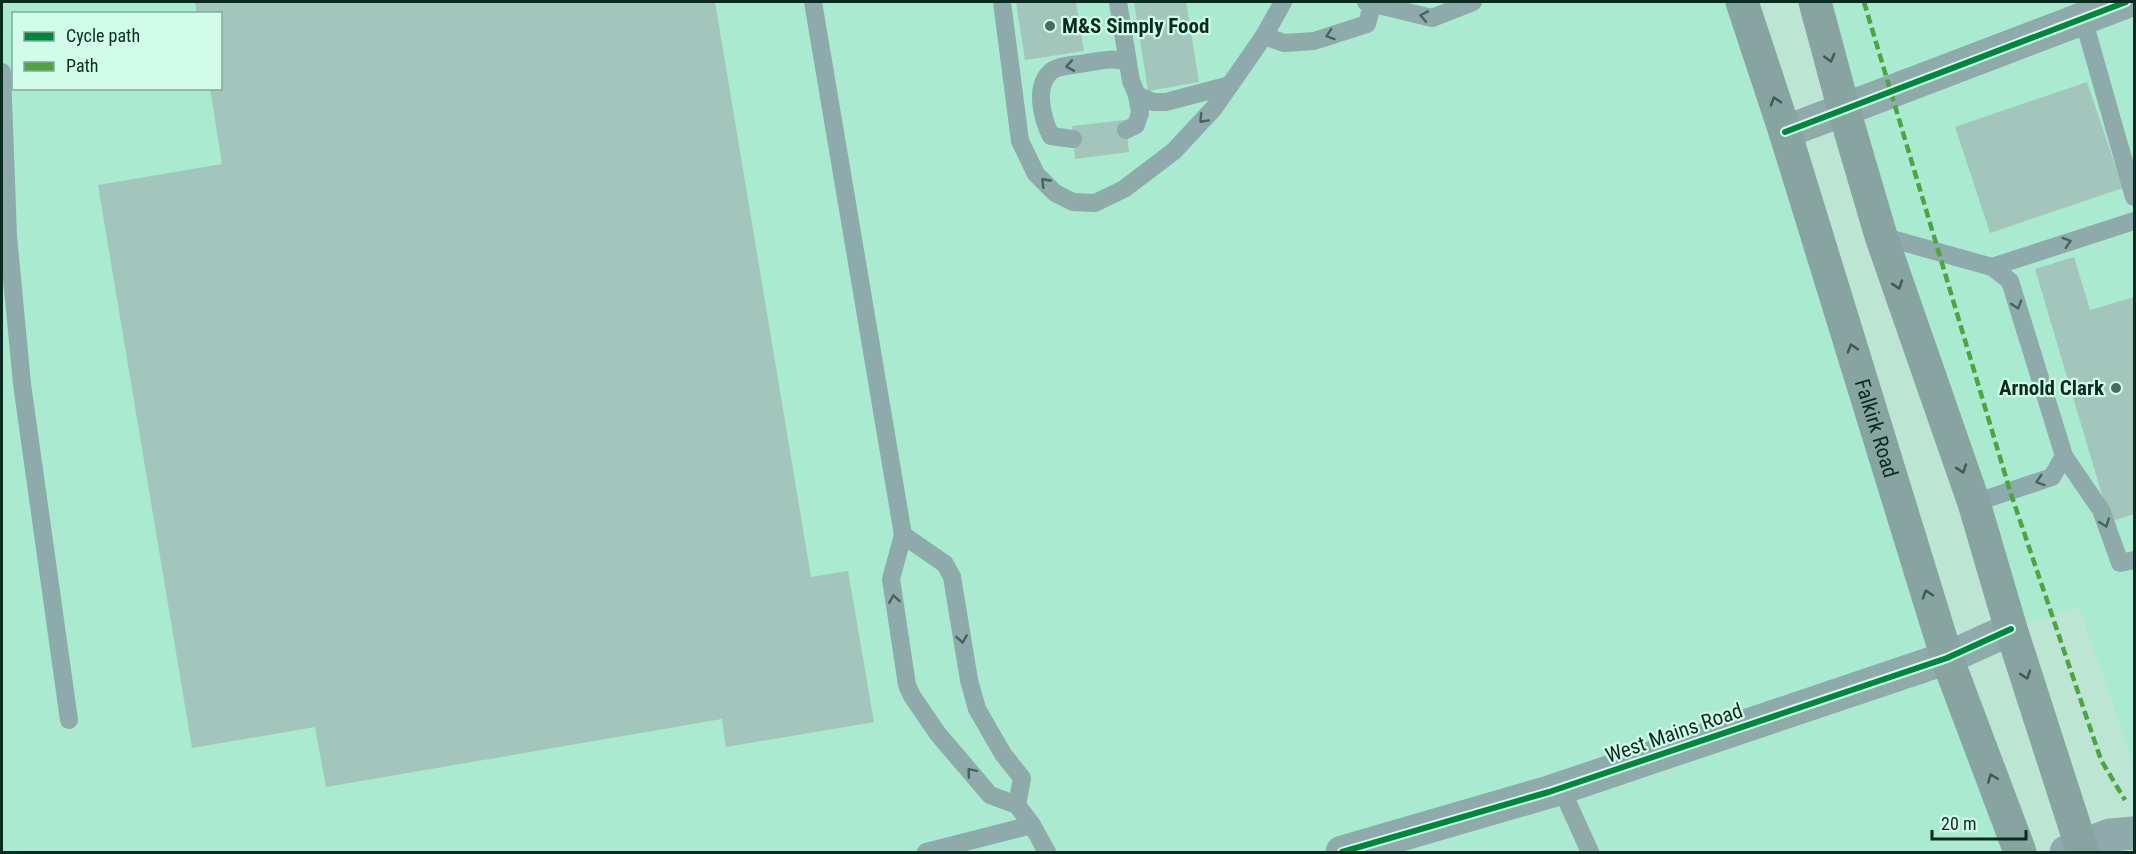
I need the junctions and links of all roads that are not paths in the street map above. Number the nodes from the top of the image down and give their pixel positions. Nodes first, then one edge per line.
1 (813, 2) edge
2 (1002, 2) edge
3 (1118, 2) edge
4 (1283, 2) edge
5 (1370, 2) edge
6 (1473, 2) edge
7 (1742, 2) edge
8 (1815, 2) edge
9 (2126, 2) edge
10 (2083, 18) junction
11 (1264, 36) junction
12 (1127, 62) junction
13 (2, 72) edge
14 (1230, 85) junction
15 (1137, 95) junction
16 (1844, 110) junction
17 (1126, 130) dead end
18 (1785, 132) junction
19 (1073, 139) dead end
20 (2134, 197) edge
21 (2134, 221) edge
22 (1881, 236) junction
23 (1992, 267) junction
24 (2064, 456) junction
25 (1974, 502) junction
26 (903, 535) junction
27 (2134, 560) edge
28 (2011, 629) junction
29 (1947, 658) junction
30 (69, 720) dead end
31 (1561, 788) junction
32 (1017, 805) junction
33 (1032, 825) junction
34 (2134, 833) edge
35 (2077, 850) edge
36 (926, 852) edge
37 (1047, 852) edge
38 (1342, 852) edge
39 (1590, 852) edge
40 (2020, 852) edge

1 - 26 lane
14 -> 2 lane
3 - 12 lane
4 - 11 lane
6 -> 5 lane
5 -> 11 lane
18 -> 7 main road, Falkirk Road
8 -> 16 main road
9 - 10 street
10 - 16 street
10 - 20 lane
11 - 14 lane
12 - 15 lane
12 -> 19 lane
13 - 30 lane
14 - 15 lane
15 - 17 lane
16 - 18 street
16 - 22 main road
29 -> 18 main road, Falkirk Road
23 -> 21 lane
22 - 23 lane
22 -> 25 main road
23 -> 24 lane
24 -> 25 lane
24 -> 27 lane
25 - 28 main road
26 -> 32 lane
32 -> 26 lane
28 - 29 street, West Mains Road
28 -> 35 main road
29 - 31 street, West Mains Road
40 -> 29 main road, Falkirk Road
31 - 38 street, West Mains Road
31 - 39 lane
32 - 33 lane
33 - 36 lane
33 - 37 lane
34 - 35 street

